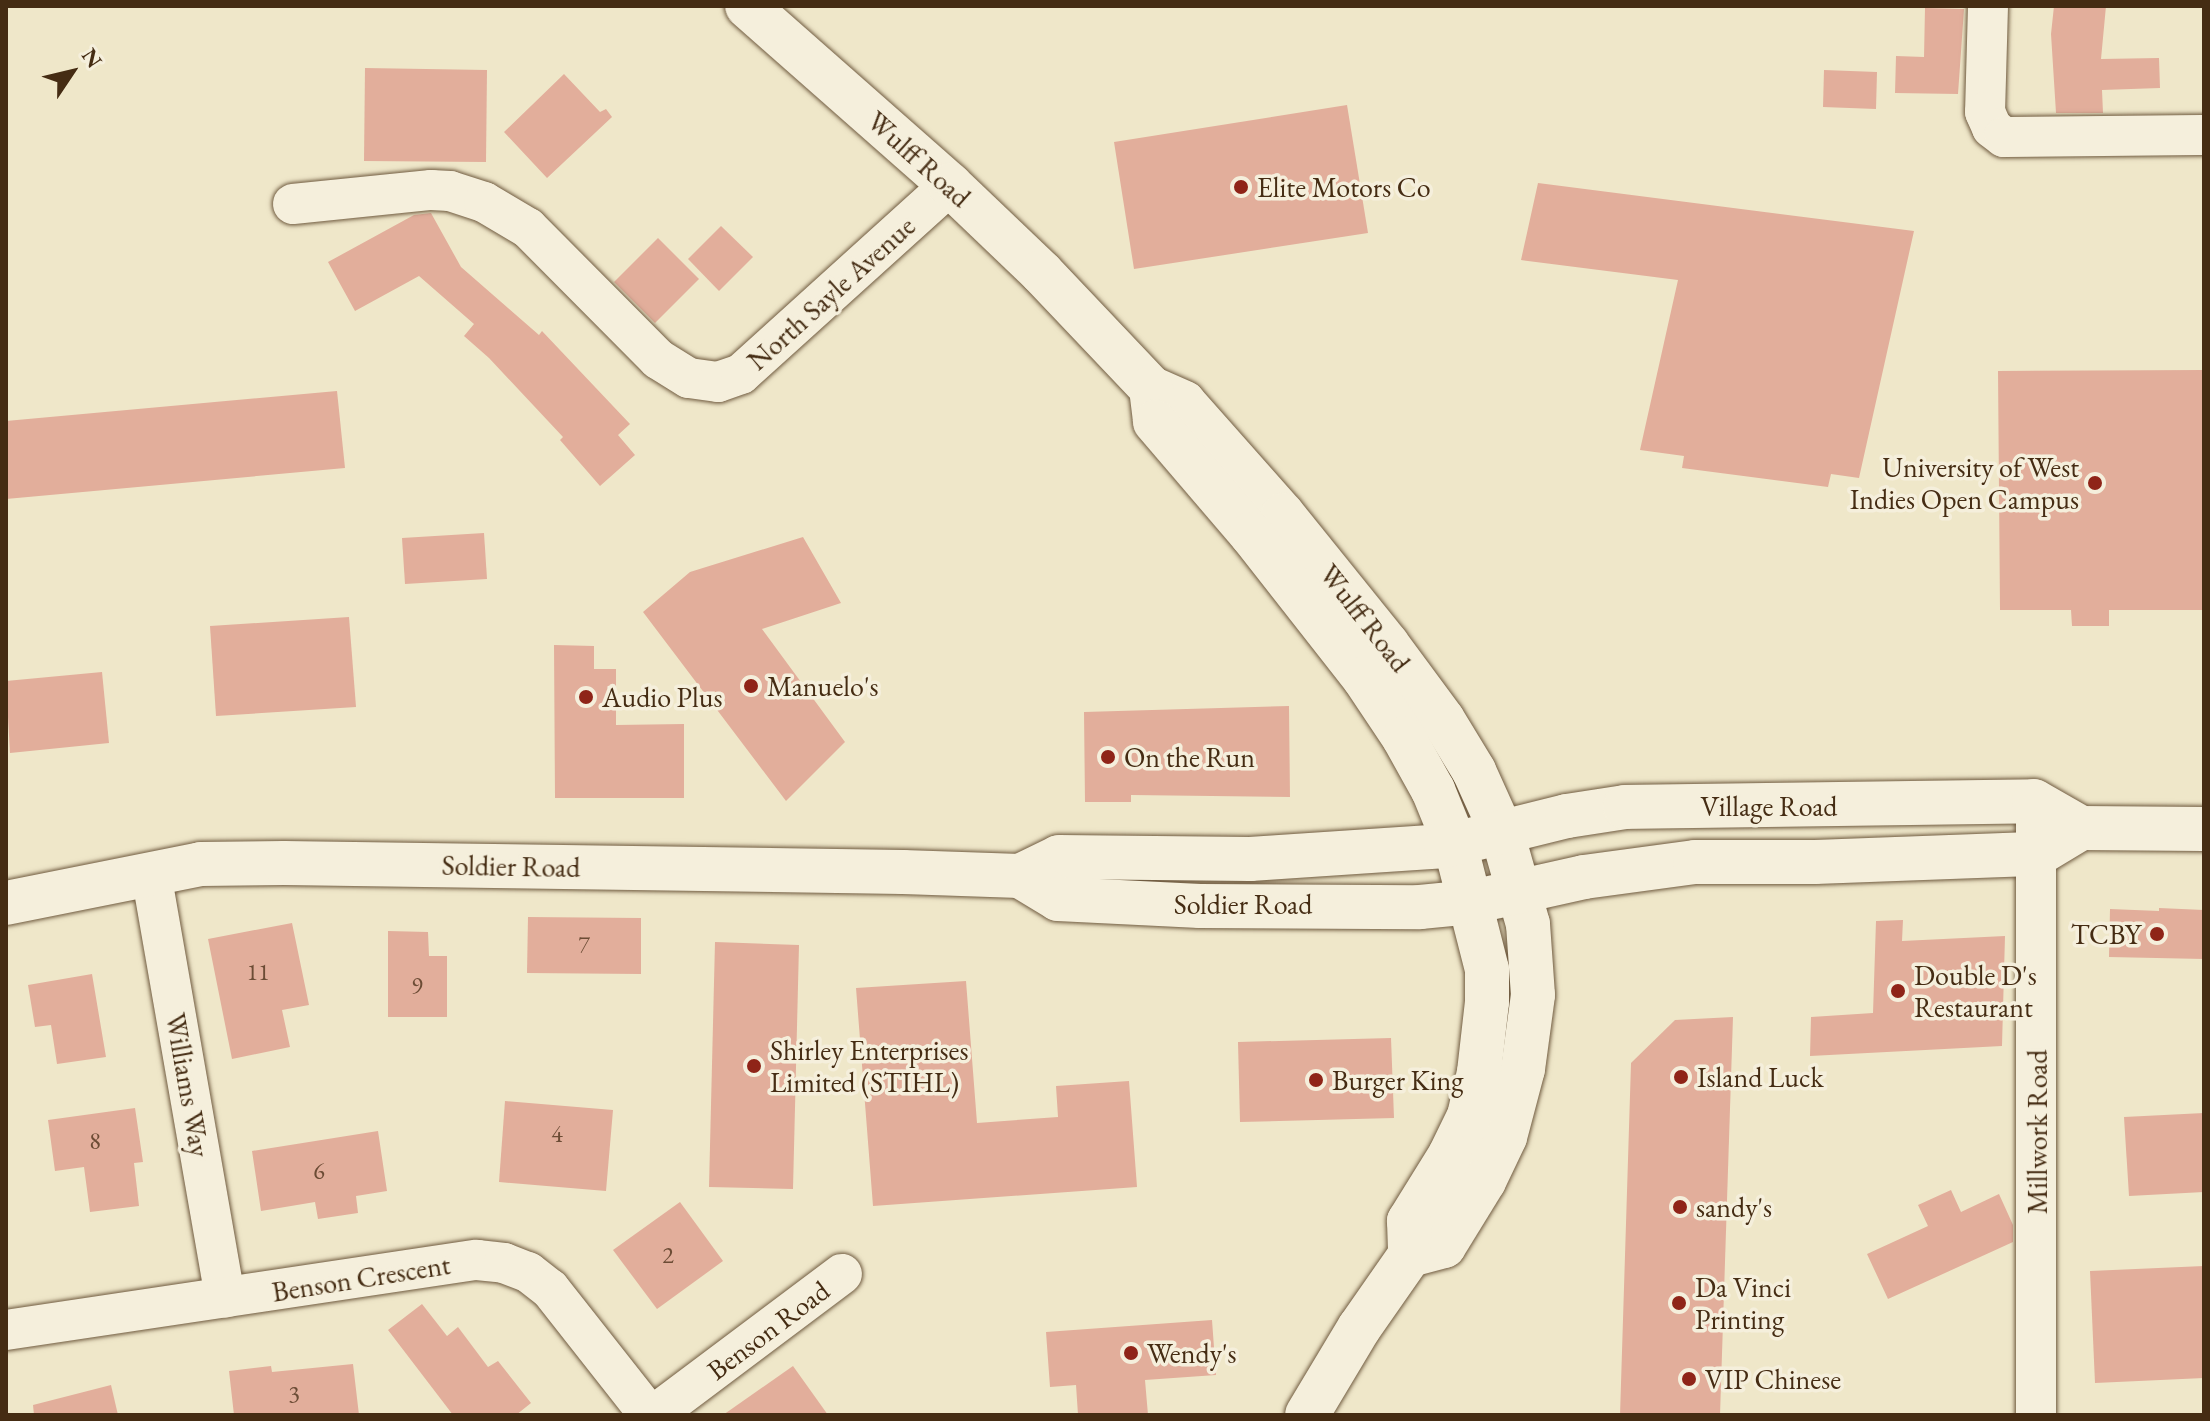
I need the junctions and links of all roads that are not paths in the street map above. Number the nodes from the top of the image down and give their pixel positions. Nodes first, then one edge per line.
1 (747, 6) edge
2 (1988, 6) edge
3 (2204, 135) edge
4 (950, 185) junction
5 (293, 204) dead end
6 (1151, 388) junction
7 (2034, 801) junction
8 (2081, 828) junction
9 (2204, 829) edge
10 (1502, 833) junction
11 (1455, 844) junction
12 (2038, 854) junction
13 (151, 873) junction
14 (1020, 876) junction
15 (1521, 892) junction
16 (1472, 902) junction
17 (6, 903) edge
18 (1410, 1255) junction
19 (842, 1274) dead end
20 (225, 1298) junction
21 (6, 1330) edge
22 (651, 1415) edge
23 (1307, 1415) edge
24 (2036, 1415) edge

1 - 4 main road, Wulff Road
2 - 3 street
4 - 5 street, North Sayle Avenue
4 - 6 main road, Wulff Road
6 - 10 main road, Wulff Road
6 - 11 main road, Wulff Road
7 - 8 main road
7 - 10 main road, Village Road
7 - 12 street, Millwork Road
8 - 9 main road
8 - 12 main road, Village Road
10 - 11 main road, Village Road
10 - 15 main road, Wulff Road
11 - 14 main road, Soldier Road
11 - 16 main road, Wulff Road
12 - 15 main road, Village Road
12 - 24 street, Millwork Road
13 - 14 main road, Soldier Road
13 - 17 main road, Soldier Road
13 - 20 street, Williams Way
14 - 16 main road, Soldier Road
15 - 16 main road, Village Road
15 - 18 main road, Wulff Road
16 - 18 main road, Wulff Road
18 - 23 main road
19 - 22 street, Benson Road
20 - 21 street, Benson Crescent
20 - 22 street, Benson Crescent

